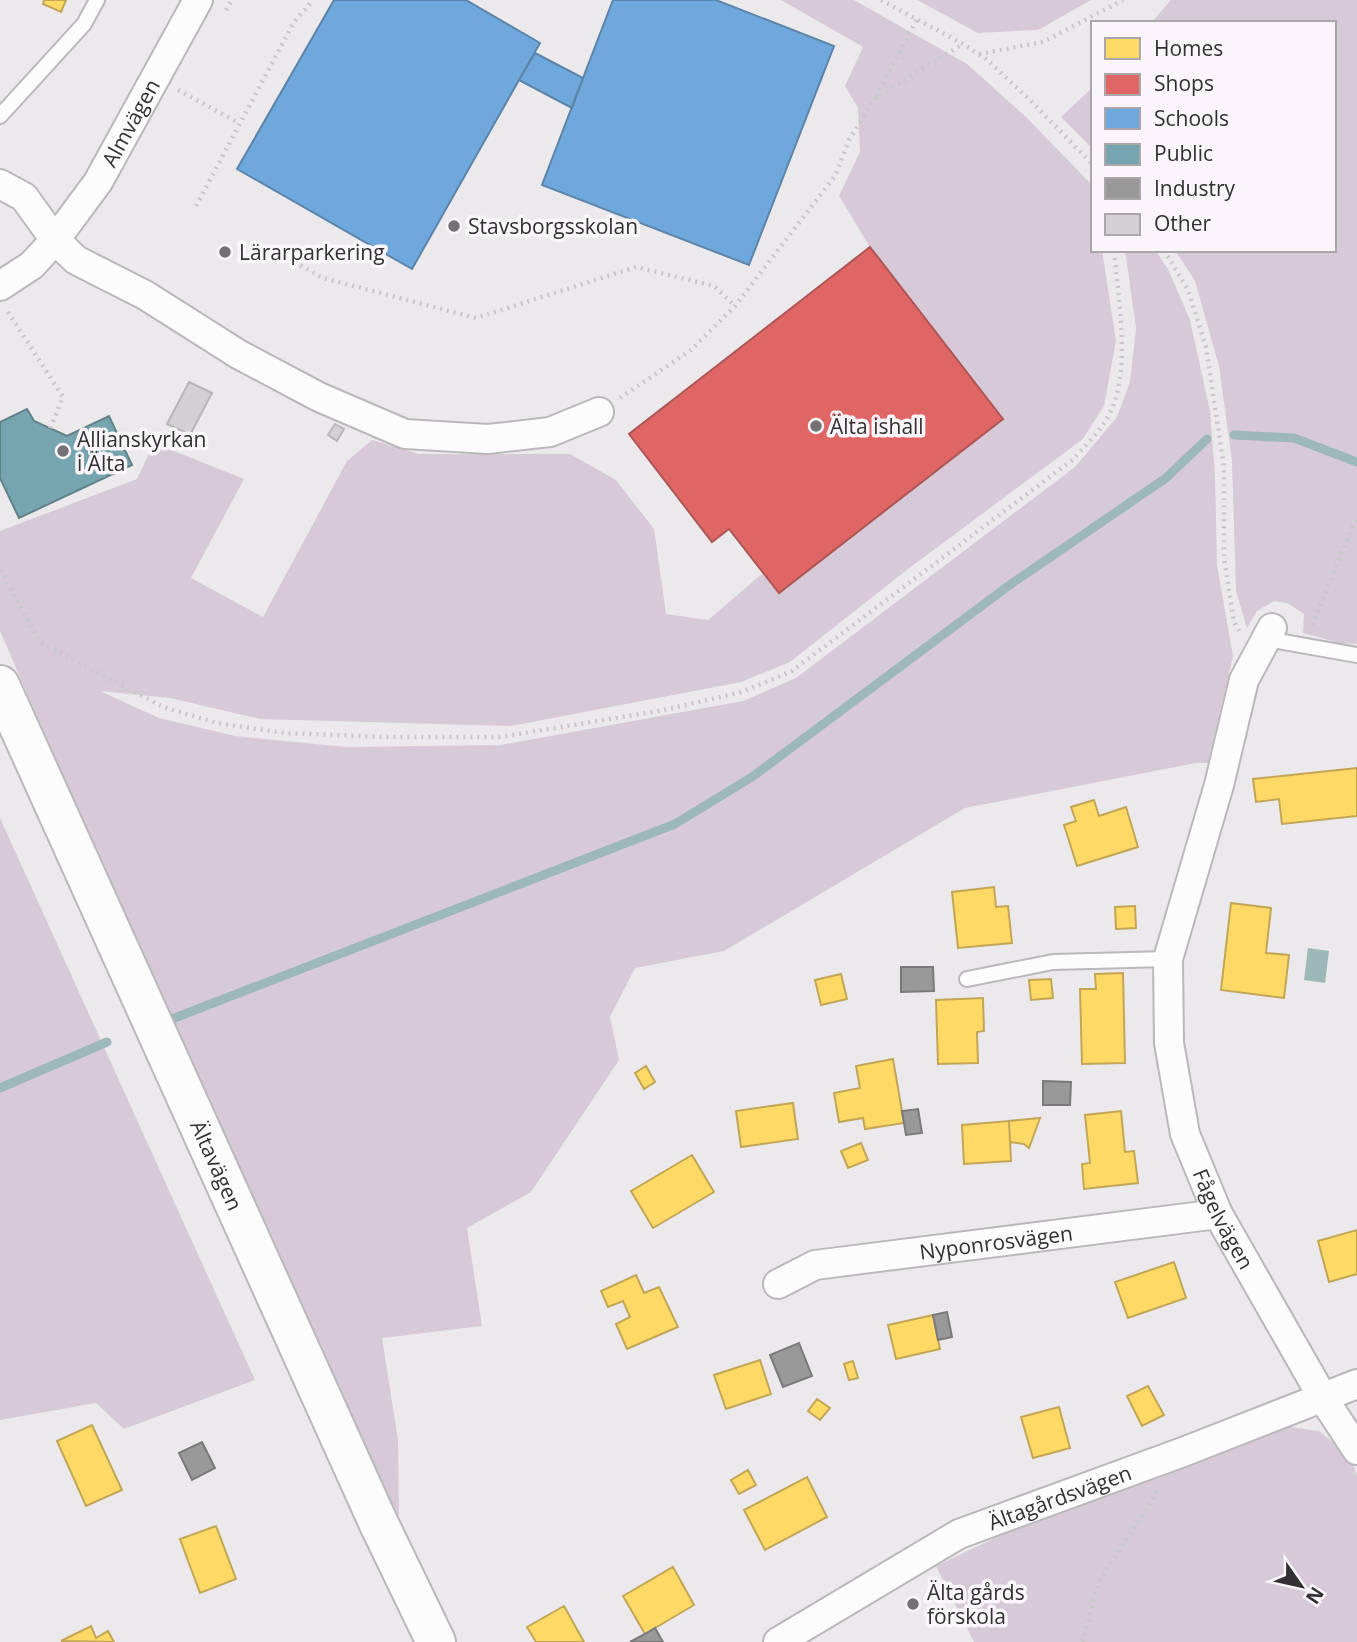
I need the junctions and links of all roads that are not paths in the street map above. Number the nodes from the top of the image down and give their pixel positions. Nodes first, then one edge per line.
1 (97, 0) edge
2 (198, 0) edge
3 (0, 116) edge
4 (0, 184) edge
5 (55, 240) junction
6 (4, 298) edge
7 (599, 412) road end
8 (1264, 642) joint
9 (1357, 655) edge
10 (0, 685) edge
11 (1168, 959) junction
12 (967, 979) dead end
13 (1218, 1214) junction
14 (778, 1284) dead end
15 (1357, 1384) edge
16 (1323, 1398) junction
17 (1357, 1450) edge
18 (436, 1642) edge
19 (778, 1642) edge

1 - 3 lane
2 - 5 street, Almvägen
4 - 5 street
5 - 6 street, Almvägen
5 - 7 street
8 - 9 lane
8 - 11 street, Fågelvägen
10 - 18 main road, Ältavägen
11 - 12 lane
11 - 13 street, Fågelvägen
13 - 14 street, Nyponrosvägen
13 - 16 street, Fågelvägen
15 - 16 street, Ältagårdsvägen
16 - 17 street, Fågelvägen
16 - 19 street, Ältagårdsvägen

